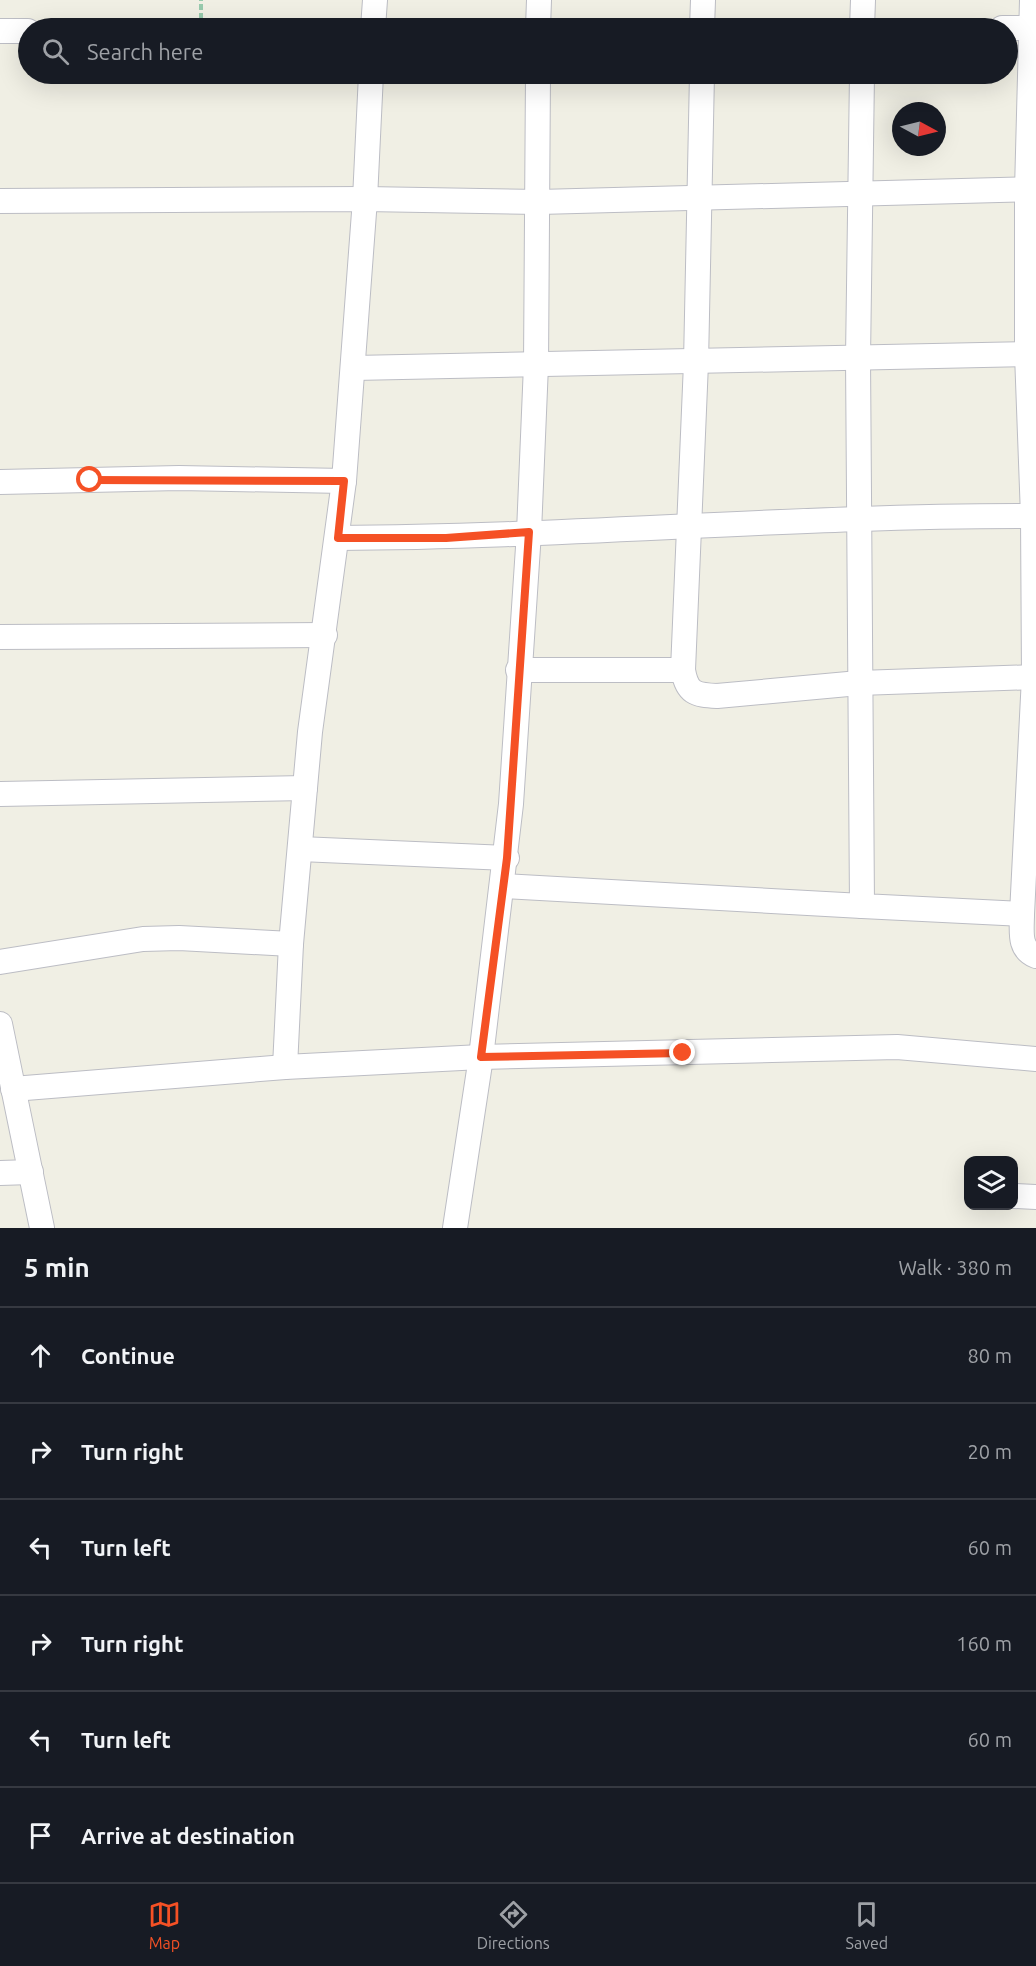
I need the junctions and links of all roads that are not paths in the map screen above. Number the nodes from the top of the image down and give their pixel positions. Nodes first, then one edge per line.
1 (375, 0) edge
2 (539, 0) edge
3 (703, 0) edge
4 (863, 0) edge
5 (1032, 0) edge
6 (374, 18) edge
7 (538, 18) edge
8 (702, 18) edge
9 (862, 18) edge
10 (1018, 28) edge
11 (1034, 28) edge
12 (0, 31) edge
13 (18, 31) edge
14 (371, 84) edge
15 (538, 84) edge
16 (702, 84) edge
17 (862, 84) edge
18 (1031, 190) edge
19 (861, 194) junction
20 (701, 198) junction
21 (366, 199) junction
22 (0, 201) edge
23 (539, 202) junction
24 (1031, 354) edge
25 (858, 358) junction
26 (696, 363) junction
27 (536, 365) junction
28 (354, 368) junction
29 (344, 481) junction
30 (0, 482) edge
31 (1034, 516) edge
32 (860, 519) junction
33 (690, 525) junction
34 (529, 532) junction
35 (338, 538) junction
36 (326, 635) junction
37 (0, 637) edge
38 (518, 670) junction
39 (683, 670) junction
40 (1035, 677) edge
41 (860, 683) junction
42 (305, 788) junction
43 (0, 794) edge
44 (1033, 817) edge
45 (300, 849) junction
46 (507, 858) junction
47 (503, 886) junction
48 (862, 906) junction
49 (1022, 915) junction
50 (291, 944) junction
51 (1036, 956) edge
52 (0, 962) edge
53 (0, 1024) edge
54 (481, 1057) junction
55 (1036, 1059) edge
56 (285, 1067) junction
57 (13, 1089) junction
58 (31, 1172) junction
59 (0, 1173) edge
60 (1018, 1196) edge
61 (1036, 1197) edge
62 (42, 1228) edge
63 (455, 1228) edge

1 - 6 street
2 - 7 street
3 - 8 street
4 - 9 street
5 - 11 street
10 - 11 street
11 - 18 street
12 - 13 street
14 - 21 street
15 - 23 street
16 - 20 street
17 - 19 street
18 - 19 street
18 - 24 street
19 - 20 street
19 - 25 street
20 - 23 street
20 - 26 street
21 - 22 street
21 - 23 street
21 - 28 street
23 - 27 street
24 - 25 street
24 - 31 street
25 - 26 street
25 - 32 street
26 - 27 street
26 - 33 street
27 - 28 street
27 - 34 street
28 - 29 street
29 - 30 street
29 - 35 street
31 - 32 street
31 - 40 street
32 - 33 street
32 - 41 street
33 - 34 street
33 - 39 street
34 - 35 street
34 - 38 street
35 - 36 street
36 - 37 street
36 - 42 street
38 - 39 street
38 - 46 street
39 - 41 street
40 - 41 street
40 - 44 street
41 - 48 street
42 - 43 street
42 - 45 street
44 - 49 street
45 - 46 street
45 - 50 street
46 - 47 street
47 - 48 street
47 - 54 street
48 - 49 street
49 - 51 street
50 - 52 street
50 - 56 street
53 - 57 street
54 - 55 street
54 - 56 street
54 - 63 street
56 - 57 street
57 - 58 street
58 - 59 street
58 - 62 street
60 - 61 street

